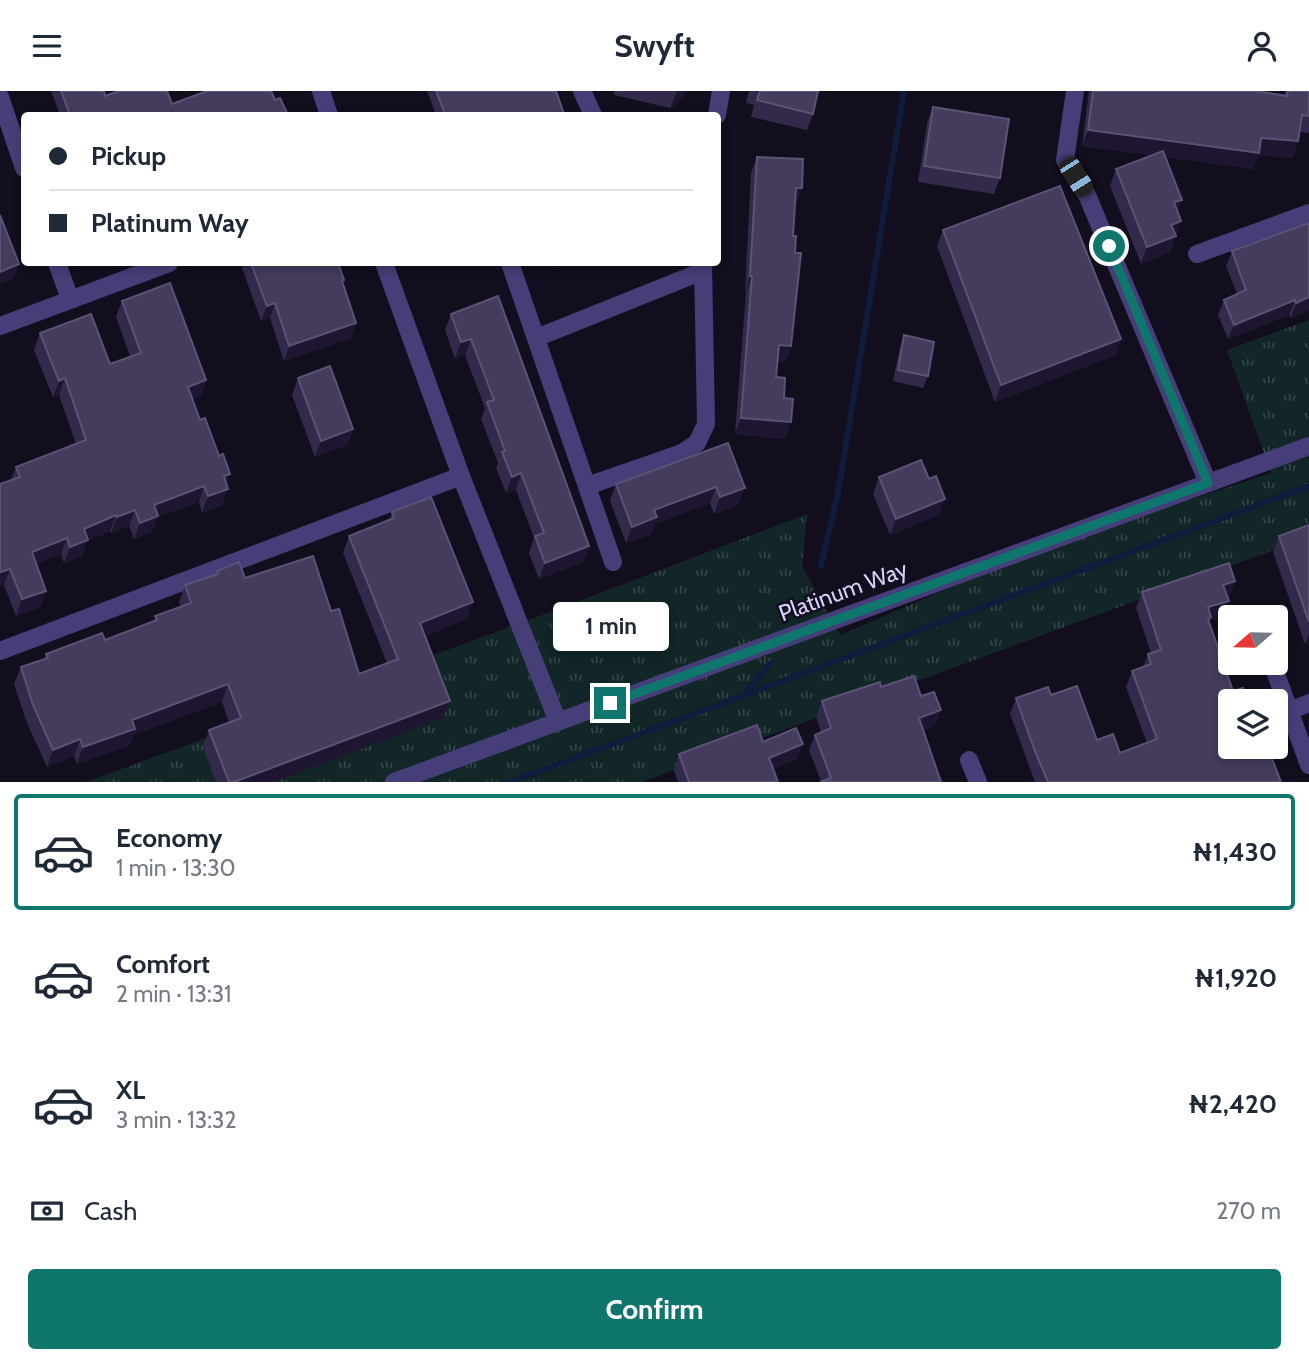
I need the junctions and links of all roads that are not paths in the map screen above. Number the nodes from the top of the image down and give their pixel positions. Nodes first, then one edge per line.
1 (321, 91) edge
2 (582, 91) edge
3 (722, 91) edge
4 (1074, 91) edge
5 (0, 97) edge
6 (328, 112) edge
7 (592, 112) edge
8 (718, 112) edge
9 (21, 159) edge
10 (1309, 213) edge
11 (1197, 254) dead end
12 (58, 266) edge
13 (161, 266) edge
14 (385, 266) edge
15 (511, 266) edge
16 (703, 267) edge
17 (70, 299) junction
18 (0, 326) edge
19 (536, 338) junction
20 (1309, 446) edge
21 (461, 476) junction
22 (1208, 483) junction
23 (587, 486) junction
24 (613, 562) dead end
25 (0, 651) edge
26 (1276, 675) edge
27 (1309, 703) edge
28 (1289, 711) junction
29 (558, 722) junction
30 (969, 760) dead end
31 (1309, 765) edge
32 (394, 782) edge
33 (978, 782) edge

1 - 6 street
2 - 7 street
3 - 8 street
4 - 22 street
5 - 9 street
10 - 11 street
12 - 17 street
13 - 17 street
14 - 21 street
15 - 19 street
16 - 19 street
16 - 23 street
17 - 18 street
19 - 23 street
20 - 22 street, Platinum Way
21 - 25 street
21 - 29 street
22 - 29 street, Platinum Way
23 - 24 street
26 - 28 street
27 - 28 street
28 - 31 street
29 - 32 street, Platinum Way
30 - 33 street

